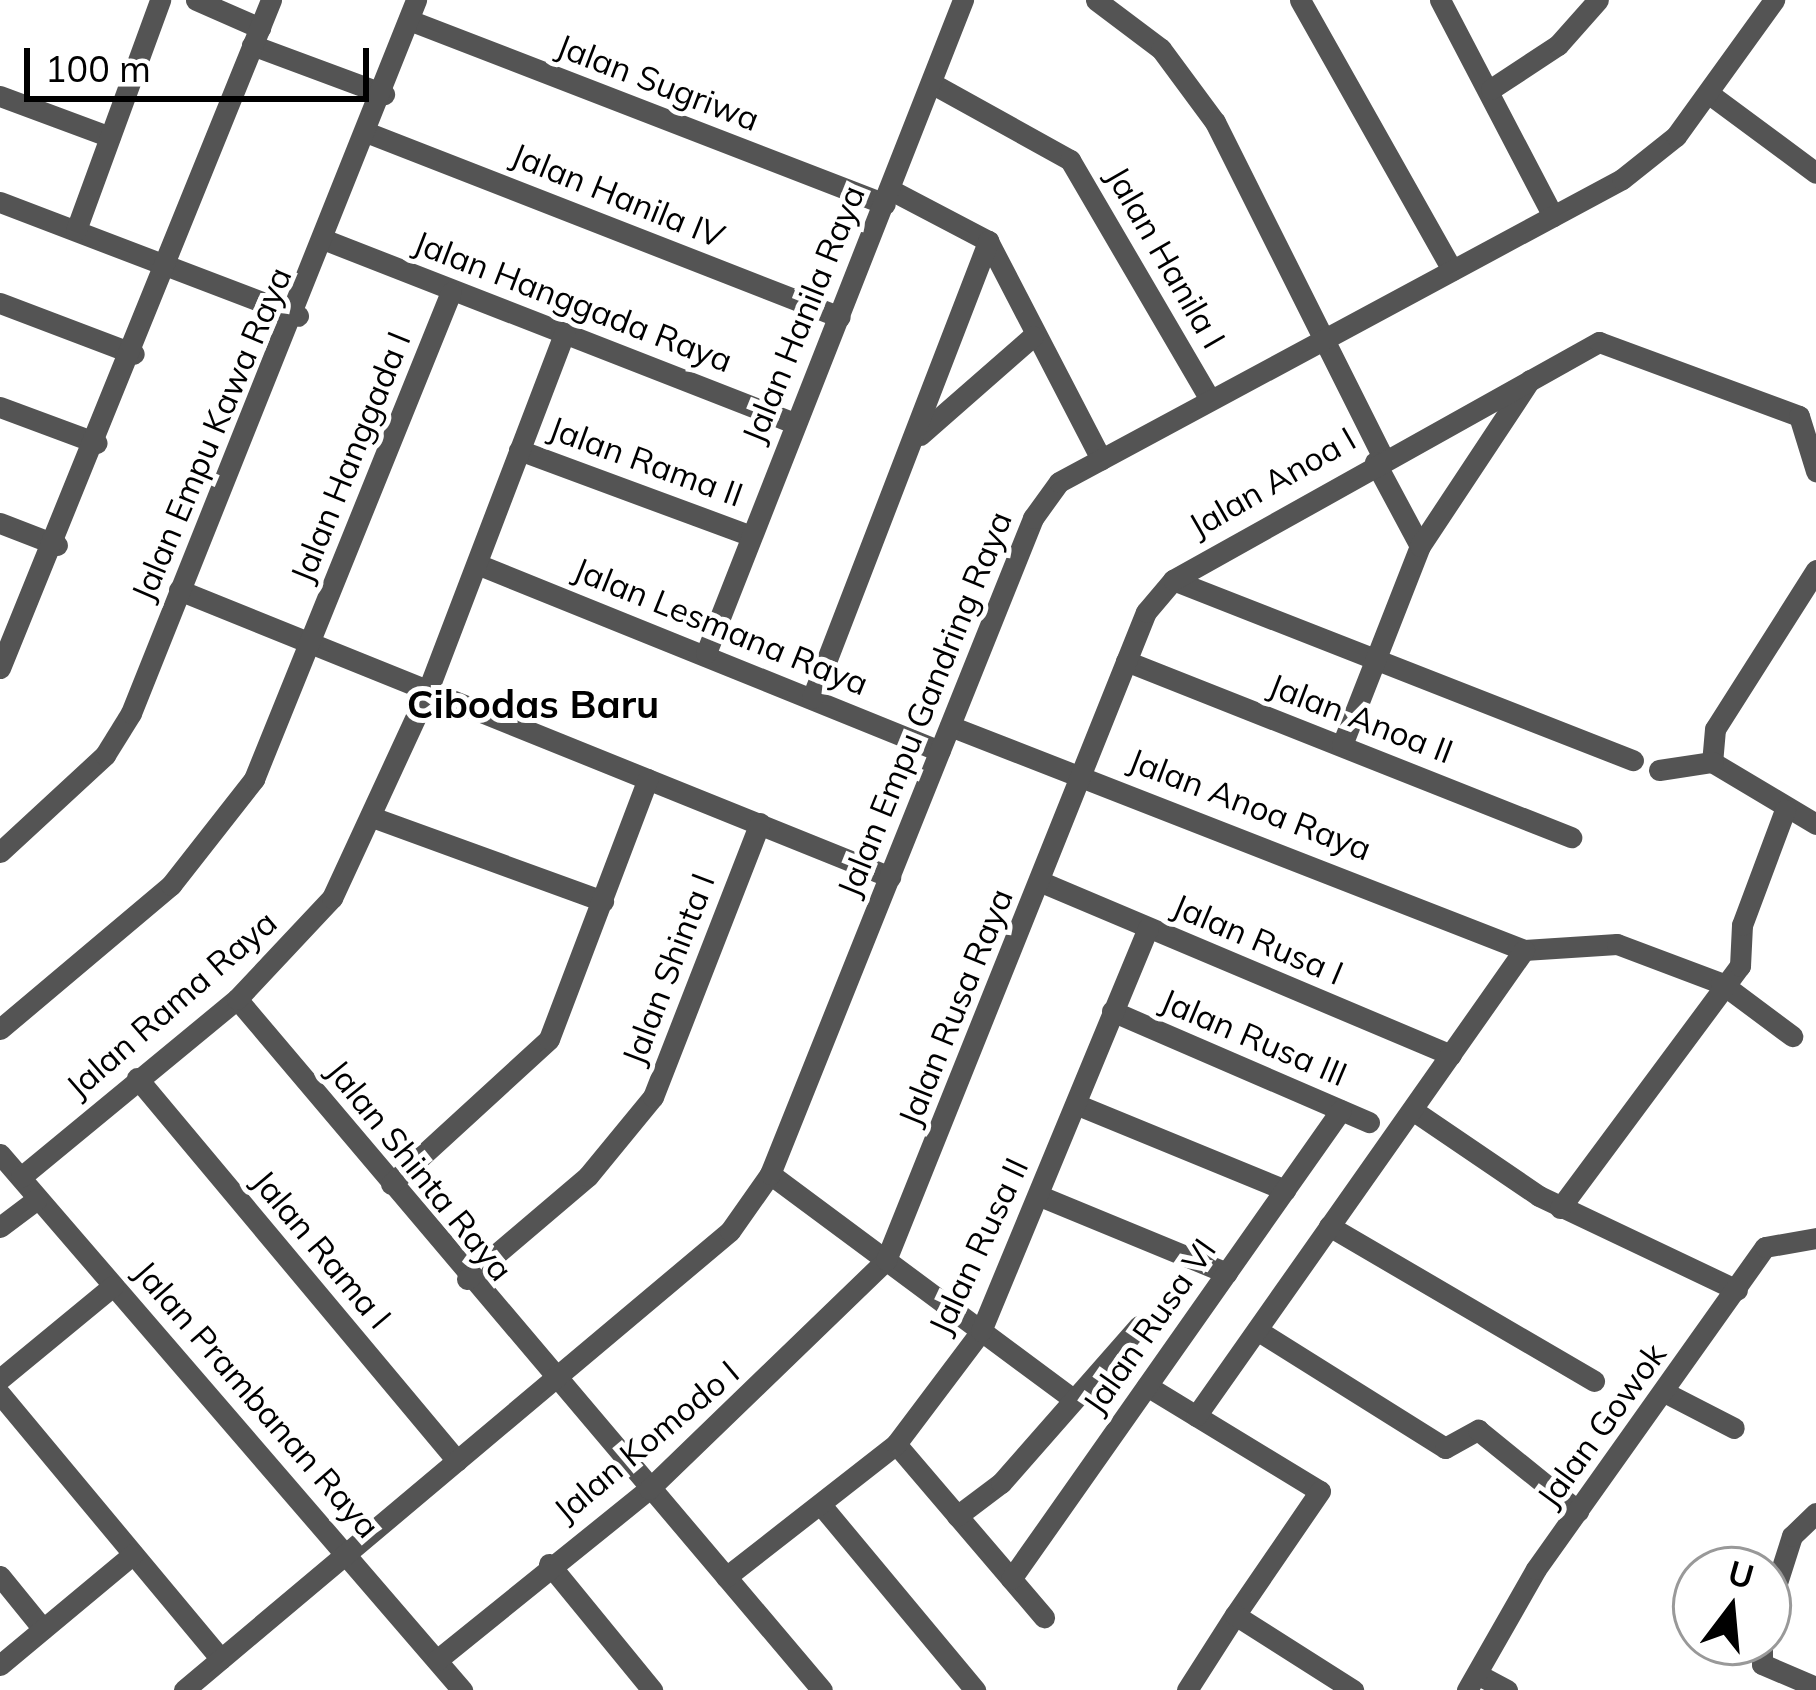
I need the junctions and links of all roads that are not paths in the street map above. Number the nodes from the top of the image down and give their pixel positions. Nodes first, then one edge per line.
1 (160, 0) edge
2 (196, 0) edge
3 (271, 0) edge
4 (963, 0) edge
5 (1096, 0) edge
6 (1300, 0) edge
7 (1440, 0) edge
8 (1570, 0) edge
9 (1598, 0) edge
10 (1774, 0) edge
11 (412, 10) edge
12 (1582, 21) junction
13 (256, 37) junction
14 (933, 84) junction
15 (1491, 89) junction
16 (1708, 93) junction
17 (384, 94) junction
18 (0, 96) edge
19 (371, 134) junction
20 (110, 136) junction
21 (1816, 173) edge
22 (887, 197) junction
23 (0, 202) edge
24 (1553, 216) junction
25 (76, 230) junction
26 (328, 242) junction
27 (988, 242) junction
28 (168, 267) junction
29 (1452, 270) junction
30 (451, 292) junction
31 (0, 303) edge
32 (298, 316) junction
33 (840, 317) junction
34 (564, 333) junction
35 (1033, 336) junction
36 (1324, 336) junction
37 (134, 354) junction
38 (1535, 373) junction
39 (1210, 398) junction
40 (0, 407) edge
41 (794, 423) junction
42 (918, 436) junction
43 (98, 443) junction
44 (519, 450) junction
45 (1101, 459) junction
46 (1379, 459) junction
47 (1816, 471) edge
48 (0, 523) edge
49 (749, 535) junction
50 (57, 545) junction
51 (1420, 546) junction
52 (477, 564) junction
53 (1816, 570) edge
54 (1173, 580) junction
55 (179, 590) junction
56 (310, 646) junction
57 (706, 653) junction
58 (1370, 658) junction
59 (1126, 662) junction
60 (0, 668) edge
61 (428, 690) junction
62 (812, 698) junction
63 (950, 726) junction
64 (1342, 746) junction
65 (940, 751) junction
66 (1633, 760) dead end
67 (1712, 762) junction
68 (1659, 770) dead end
69 (1078, 775) junction
70 (648, 779) junction
71 (1785, 810) junction
72 (372, 817) junction
73 (760, 823) junction
74 (1816, 824) edge
75 (1571, 837) dead end
76 (0, 852) edge
77 (890, 877) junction
78 (1040, 881) junction
79 (603, 901) junction
80 (1148, 928) junction
81 (1523, 950) junction
82 (1721, 983) junction
83 (237, 999) junction
84 (1112, 1011) junction
85 (0, 1029) edge
86 (1792, 1036) dead end
87 (1451, 1055) junction
88 (137, 1078) junction
89 (1078, 1105) junction
90 (1341, 1110) junction
91 (1414, 1111) junction
92 (1370, 1122) dead end
93 (0, 1154) edge
94 (770, 1174) junction
95 (21, 1177) junction
96 (391, 1184) junction
97 (1285, 1190) junction
98 (1040, 1196) junction
99 (38, 1199) junction
100 (1560, 1208) junction
101 (1329, 1226) junction
102 (0, 1227) edge
103 (1816, 1238) edge
104 (886, 1260) junction
105 (1227, 1273) junction
106 (467, 1279) junction
107 (113, 1286) junction
108 (1737, 1290) junction
109 (1139, 1326) dead end
110 (980, 1330) junction
111 (1257, 1330) junction
112 (0, 1379) edge
113 (1594, 1382) dead end
114 (552, 1383) junction
115 (1147, 1386) junction
116 (0, 1394) edge
117 (1668, 1394) junction
118 (1072, 1398) junction
119 (1196, 1416) junction
120 (1734, 1428) dead end
121 (896, 1444) junction
122 (457, 1461) junction
123 (649, 1490) junction
124 (820, 1505) junction
125 (1578, 1511) junction
126 (1816, 1513) edge
127 (957, 1516) junction
128 (1789, 1546) edge
129 (350, 1553) junction
130 (133, 1554) junction
131 (549, 1564) junction
132 (0, 1576) edge
133 (727, 1577) junction
134 (1011, 1579) junction
135 (1235, 1615) junction
136 (1044, 1617) dead end
137 (43, 1629) junction
138 (220, 1659) junction
139 (437, 1660) junction
140 (0, 1665) edge
141 (1766, 1666) edge
142 (1472, 1682) edge
143 (1816, 1688) edge
144 (184, 1690) edge
145 (462, 1690) edge
146 (652, 1690) edge
147 (822, 1690) edge
148 (975, 1690) edge
149 (1187, 1690) edge
150 (1353, 1690) edge
151 (1507, 1690) edge

1 - 20 street
2 - 13 street
3 - 13 street
4 - 14 street, Jalan Hanila Raya
5 - 36 street
6 - 29 street
7 - 15 street
8 - 12 street
9 - 12 street
10 - 16 street, Jalan Empu Gandring Raya
11 - 17 street, Jalan Empu Kawa Raya
11 - 22 street, Jalan Sugriwa
12 - 15 street
13 - 17 street
13 - 28 street
14 - 22 street, Jalan Hanila Raya
14 - 39 street, Jalan Hanila I
15 - 24 street
16 - 21 street
16 - 24 street, Jalan Empu Gandring Raya
17 - 19 street, Jalan Empu Kawa Raya
18 - 20 street
19 - 26 street, Jalan Empu Kawa Raya
19 - 33 street, Jalan Hanila IV
20 - 25 street
22 - 27 street, Jalan Sugriwa
22 - 33 street, Jalan Hanila Raya
23 - 25 street
24 - 29 street, Jalan Empu Gandring Raya
25 - 28 street
26 - 30 street, Jalan Hanggada Raya
26 - 32 street, Jalan Empu Kawa Raya
27 - 35 street
27 - 42 street
28 - 32 street
28 - 37 street
29 - 36 street, Jalan Empu Gandring Raya
30 - 34 street, Jalan Hanggada Raya
30 - 56 street, Jalan Hanggada I
31 - 37 street
32 - 55 street, Jalan Empu Kawa Raya
33 - 41 street, Jalan Hanila Raya
34 - 41 street, Jalan Hanggada Raya
34 - 44 street, Jalan Rama Raya
35 - 42 street
35 - 45 street
36 - 39 street, Jalan Empu Gandring Raya
36 - 46 street
37 - 43 street
38 - 46 street, Jalan Anoa I
38 - 47 street, Jalan Anoa I
38 - 51 street
39 - 45 street, Jalan Empu Gandring Raya
40 - 43 street
41 - 49 street, Jalan Hanila Raya
42 - 62 street
43 - 50 street
44 - 49 street, Jalan Rama II
44 - 52 street, Jalan Rama Raya
45 - 63 street, Jalan Empu Gandring Raya
46 - 51 street
46 - 54 street, Jalan Anoa I
48 - 50 street
49 - 57 street, Jalan Hanila Raya
50 - 60 street
51 - 58 street
52 - 57 street, Jalan Lesmana Raya
52 - 61 street, Jalan Rama Raya
53 - 67 street
54 - 58 street
54 - 59 street, Jalan Anoa I
55 - 56 street
55 - 76 street, Jalan Empu Kawa Raya
56 - 61 street
56 - 85 street, Jalan Hanggada I
57 - 62 street, Jalan Lesmana Raya
58 - 64 street
58 - 66 street
59 - 64 street, Jalan Anoa II
59 - 69 street, Jalan Anoa I
61 - 70 street
61 - 72 street, Jalan Rama Raya
62 - 65 street, Jalan Lesmana Raya
63 - 65 street, Jalan Empu Gandring Raya
63 - 69 street, Jalan Anoa Raya
64 - 75 street, Jalan Anoa II
65 - 77 street, Jalan Empu Gandring Raya
67 - 68 street
67 - 71 street
69 - 78 street, Jalan Rusa Raya
69 - 81 street, Jalan Anoa Raya
70 - 73 street
70 - 79 street
71 - 74 street
71 - 82 street
72 - 79 street
72 - 83 street, Jalan Rama Raya
73 - 77 street
73 - 106 street, Jalan Shinta I
77 - 94 street, Jalan Empu Gandring Raya
78 - 80 street, Jalan Rusa I
78 - 104 street, Jalan Rusa Raya
79 - 96 street
80 - 84 street, Jalan Rusa II
80 - 87 street, Jalan Rusa I
81 - 82 street
81 - 87 street
82 - 86 street
82 - 100 street
83 - 88 street, Jalan Rama Raya
83 - 96 street, Jalan Shinta Raya
84 - 89 street, Jalan Rusa II
84 - 90 street, Jalan Rusa III
87 - 91 street
88 - 95 street, Jalan Rama Raya
88 - 122 street, Jalan Rama I
89 - 97 street
89 - 98 street, Jalan Rusa II
90 - 92 street, Jalan Rusa III
90 - 97 street, Jalan Rusa VI
91 - 100 street
91 - 101 street
93 - 95 street, Jalan Prambanan Raya
94 - 104 street
94 - 114 street, Jalan Empu Gandring Raya
95 - 99 street, Jalan Prambanan Raya
96 - 106 street, Jalan Shinta Raya
97 - 105 street, Jalan Rusa VI
98 - 105 street
98 - 110 street, Jalan Rusa II
99 - 102 street
99 - 107 street, Jalan Prambanan Raya
100 - 108 street
101 - 111 street
101 - 113 street
103 - 108 street, Jalan Gowok
104 - 110 street
104 - 123 street, Jalan Komodo I
105 - 115 street, Jalan Rusa VI
106 - 114 street, Jalan Shinta Raya
107 - 112 street
107 - 129 street, Jalan Prambanan Raya
108 - 117 street, Jalan Gowok
109 - 118 street
110 - 118 street
110 - 121 street, Jalan Rusa II
111 - 119 street
111 - 125 street
114 - 122 street, Jalan Empu Gandring Raya
114 - 123 street, Jalan Shinta Raya
115 - 119 street
115 - 134 street, Jalan Rusa VI
116 - 130 street
117 - 120 street
117 - 125 street, Jalan Gowok
118 - 127 street
119 - 135 street
121 - 124 street, Jalan Rusa II
121 - 127 street
122 - 129 street, Jalan Empu Gandring Raya
123 - 131 street, Jalan Komodo I
123 - 133 street, Jalan Shinta Raya
124 - 133 street, Jalan Rusa II
124 - 148 street
125 - 142 street, Jalan Gowok
126 - 128 street
127 - 134 street
129 - 138 street, Jalan Empu Gandring Raya
129 - 139 street, Jalan Prambanan Raya
130 - 137 street
130 - 138 street
131 - 139 street, Jalan Komodo I
131 - 146 street
132 - 137 street
133 - 147 street, Jalan Shinta Raya
134 - 136 street
135 - 149 street
135 - 150 street
137 - 140 street
138 - 144 street, Jalan Empu Gandring Raya
139 - 145 street, Jalan Prambanan Raya
141 - 143 street
142 - 151 street

